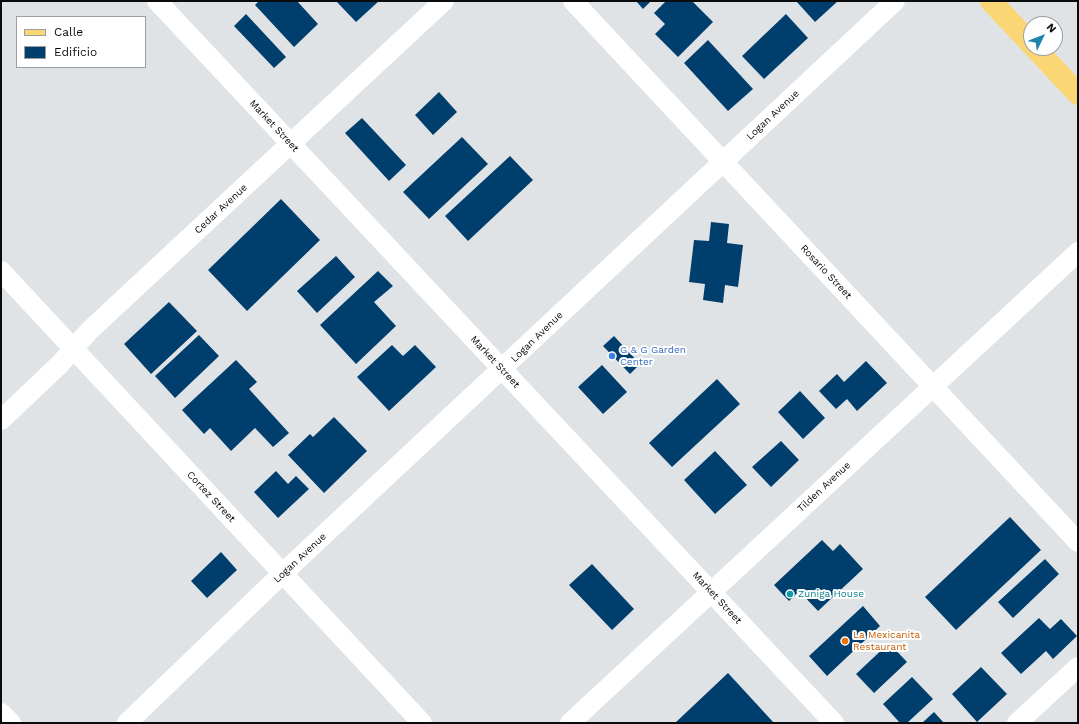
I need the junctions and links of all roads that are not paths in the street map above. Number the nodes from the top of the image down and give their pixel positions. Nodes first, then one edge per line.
1 (157, 1) edge
2 (444, 1) edge
3 (574, 1) edge
4 (895, 1) edge
5 (990, 1) edge
6 (1023, 36) edge
7 (1042, 56) edge
8 (1078, 94) edge
9 (291, 144) junction
10 (723, 161) junction
11 (1078, 252) edge
12 (1, 271) edge
13 (74, 348) junction
14 (503, 370) junction
15 (933, 386) junction
16 (1, 420) edge
17 (1078, 542) edge
18 (282, 574) junction
19 (711, 592) junction
20 (1078, 667) edge
21 (1, 713) edge
22 (10, 723) edge
23 (127, 723) edge
24 (422, 723) edge
25 (570, 723) edge
26 (834, 723) edge
27 (1018, 723) edge

1 - 9 street, Market Street
2 - 9 street, Cedar Avenue
3 - 10 street, Rosario Street
4 - 10 street, Logan Avenue
5 - 6 main road
7 - 8 main road
9 - 13 street, Cedar Avenue
9 - 14 street, Market Street
10 - 14 street, Logan Avenue
10 - 15 street, Rosario Street
11 - 15 street, Tilden Avenue
12 - 13 street, Cortez Street
13 - 16 street, Cedar Avenue
13 - 18 street, Cortez Street
14 - 18 street, Logan Avenue
14 - 19 street, Market Street
15 - 17 street, Rosario Street
15 - 19 street, Tilden Avenue
18 - 23 street, Logan Avenue
18 - 24 street, Cortez Street
19 - 25 street, Tilden Avenue
19 - 26 street, Market Street
20 - 27 street
21 - 22 street

